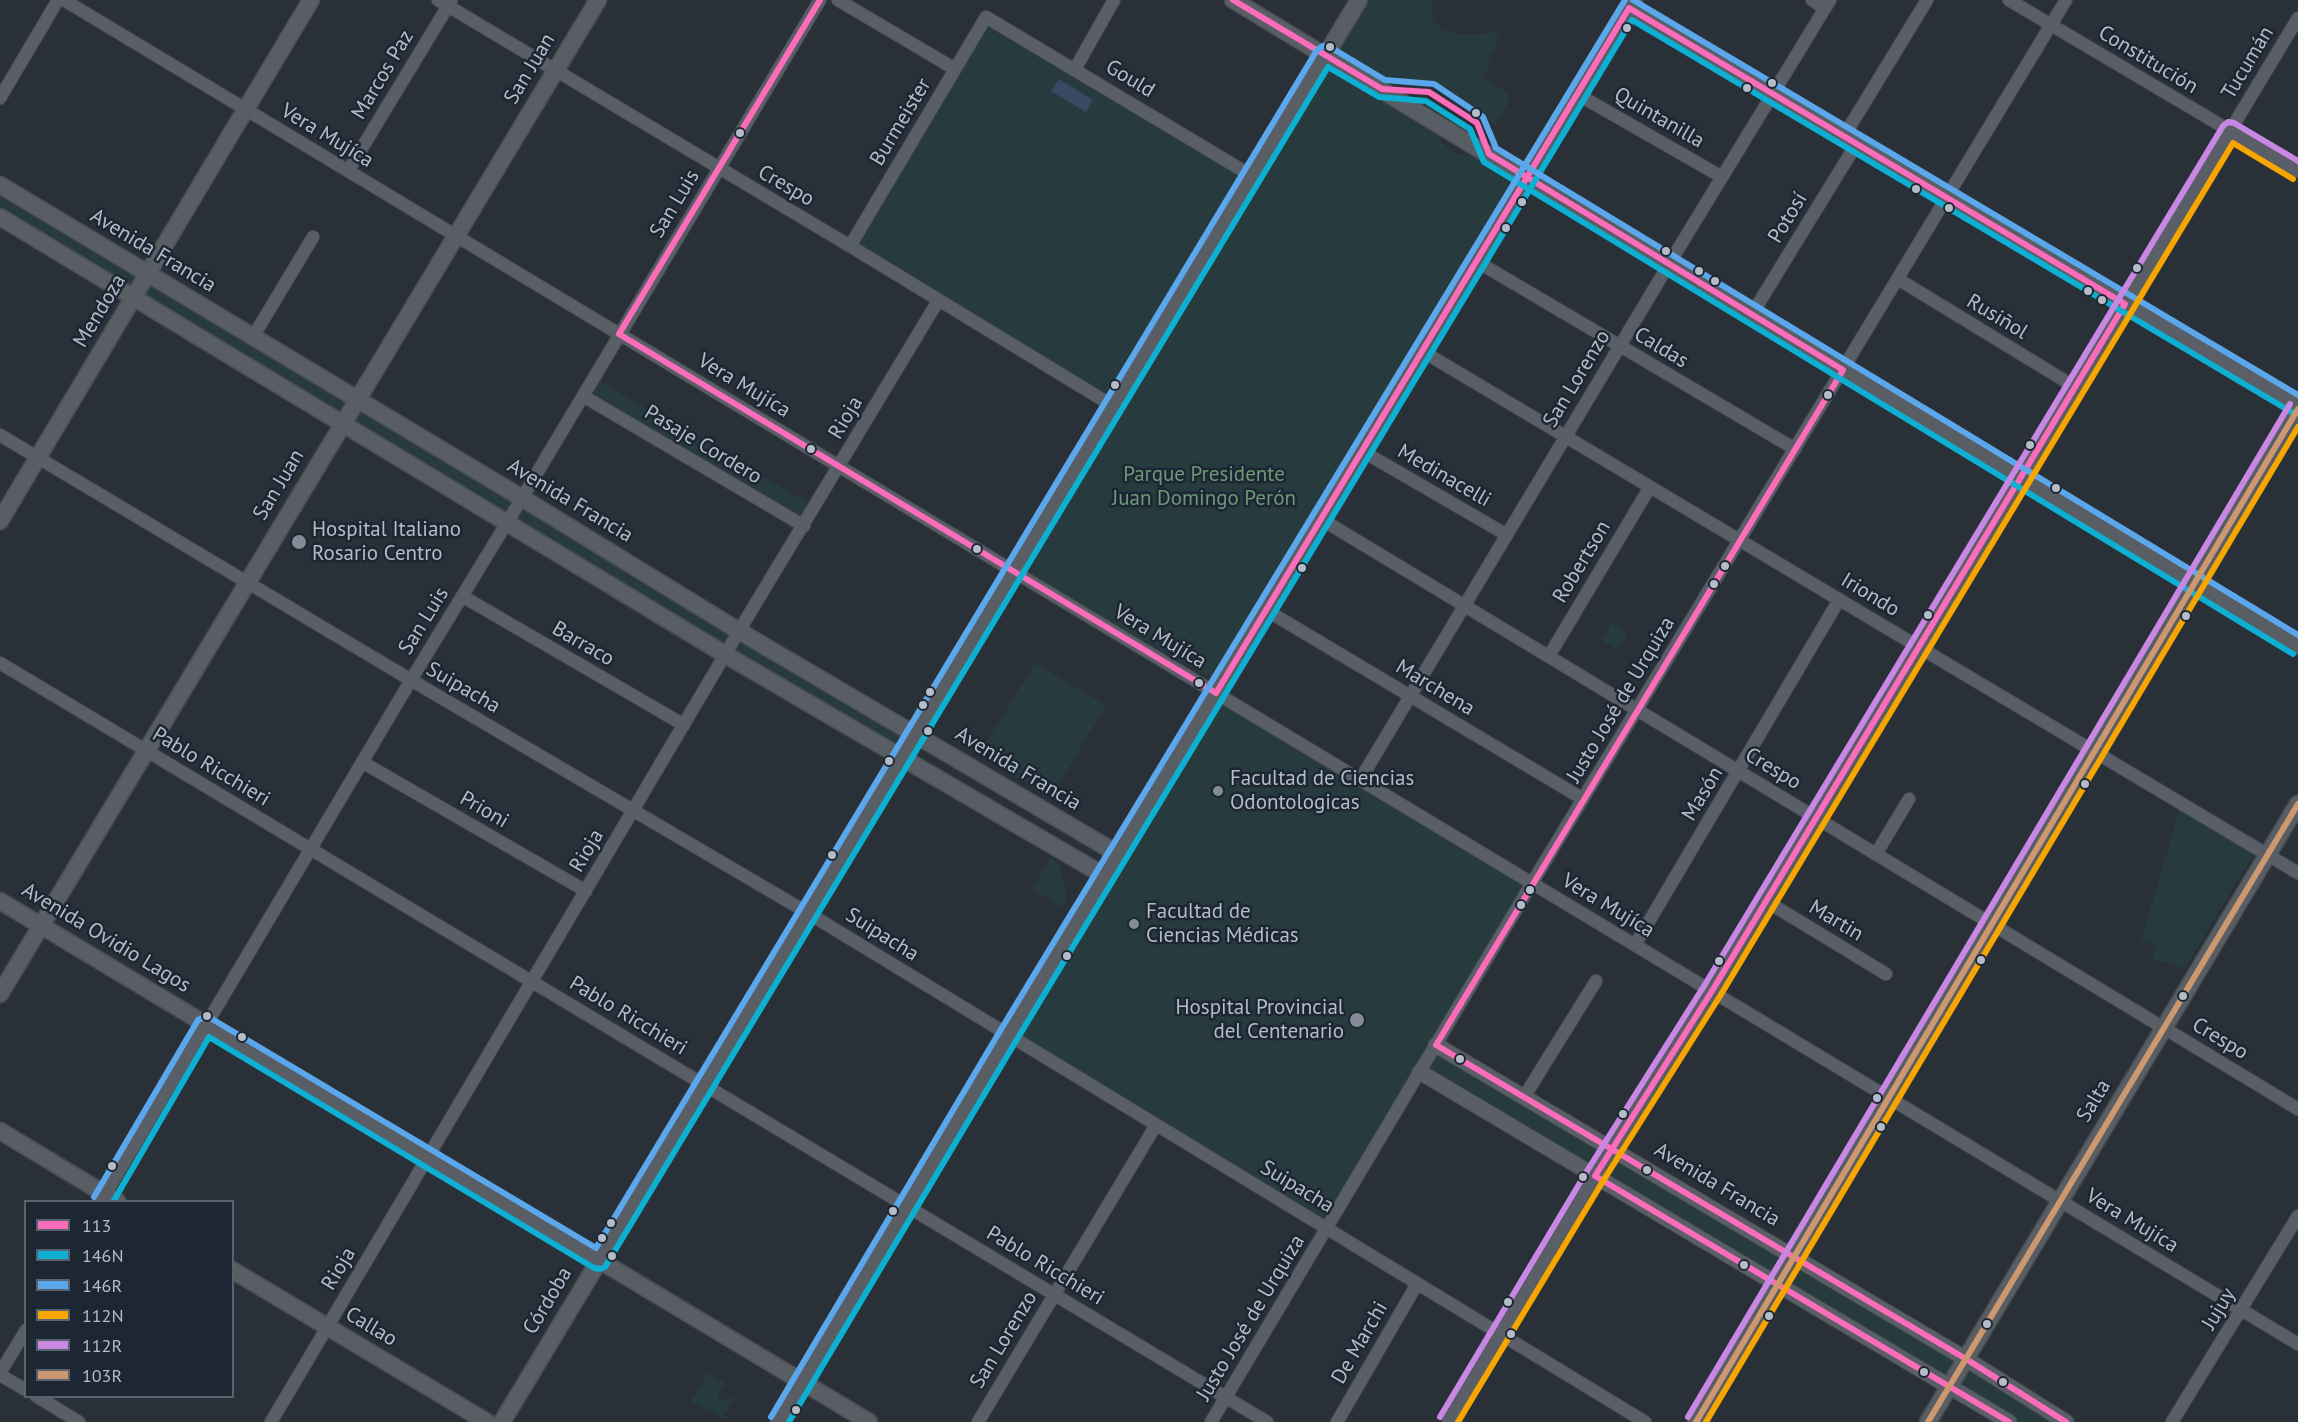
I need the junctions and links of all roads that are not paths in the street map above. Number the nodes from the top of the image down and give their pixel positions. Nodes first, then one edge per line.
1 (58, 0) edge
2 (64, 0) edge
3 (311, 0) edge
4 (598, 0) edge
5 (820, 0) edge
6 (838, 0) edge
7 (1114, 0) edge
8 (1233, 0) edge
9 (1359, 0) edge
10 (1812, 0) edge
11 (1927, 0) edge
12 (2009, 0) edge
13 (2066, 0) edge
14 (446, 2) edge
15 (1631, 4) edge
16 (1827, 4) edge
17 (986, 17) joint
18 (2298, 18) edge
19 (2051, 25) junction
20 (1325, 55) junction
21 (955, 69) junction
22 (1075, 69) junction
23 (555, 70) junction
24 (1773, 93) junction
25 (1577, 94) junction
26 (0, 98) edge
27 (246, 109) junction
28 (2230, 131) junction
29 (1850, 139) junction
30 (719, 169) junction
31 (348, 171) junction
32 (2298, 171) edge
33 (1252, 176) junction
34 (1527, 177) junction
35 (1722, 177) junction
36 (0, 185) edge
37 (1948, 197) junction
38 (0, 217) edge
39 (456, 236) junction
40 (313, 237) dead end
41 (850, 246) junction
42 (1476, 261) junction
43 (1669, 264) junction
44 (148, 274) junction
45 (1898, 279) junction
46 (134, 298) junction
47 (938, 301) junction
48 (2126, 304) junction
49 (1752, 314) junction
50 (619, 334) junction
51 (253, 337) junction
52 (1620, 346) junction
53 (1422, 351) junction
54 (1843, 370) junction
55 (2075, 387) junction
56 (583, 396) junction
57 (357, 399) junction
58 (1113, 406) junction
59 (2298, 407) edge
60 (343, 423) junction
61 (0, 435) edge
62 (1566, 437) junction
63 (1795, 449) junction
64 (1362, 451) junction
65 (38, 457) junction
66 (840, 465) junction
67 (2021, 478) junction
68 (1650, 487) junction
69 (522, 498) junction
70 (1321, 519) junction
71 (0, 520) edge
72 (508, 522) junction
73 (804, 526) junction
74 (1507, 535) junction
75 (1740, 540) junction
76 (1014, 571) junction
77 (248, 582) junction
78 (2194, 583) junction
79 (462, 596) junction
80 (1839, 600) junction
81 (1465, 606) junction
82 (1266, 610) junction
83 (739, 631) junction
84 (2298, 646) edge
85 (1919, 647) junction
86 (726, 655) junction
87 (1549, 656) junction
88 (0, 663) edge
89 (411, 680) junction
90 (1216, 693) junction
91 (1410, 696) junction
92 (1637, 710) junction
93 (684, 725) junction
94 (915, 734) junction
95 (146, 751) junction
96 (2093, 751) junction
97 (902, 756) junction
98 (362, 762) junction
99 (1739, 771) junction
100 (1360, 780) junction
101 (1583, 800) junction
102 (1909, 800) dead end
103 (2298, 804) edge
104 (634, 811) junction
105 (1816, 818) junction
106 (311, 849) junction
107 (1118, 854) junction
108 (1876, 854) junction
109 (2268, 855) junction
110 (2298, 873) edge
111 (1105, 876) junction
112 (1533, 883) junction
113 (586, 891) junction
114 (0, 901) edge
115 (1766, 901) junction
116 (808, 913) junction
117 (1991, 924) junction
118 (41, 926) junction
119 (1635, 945) junction
120 (1886, 974) dead end
121 (1596, 981) dead end
122 (532, 982) junction
123 (1712, 991) junction
124 (0, 994) edge
125 (206, 1024) junction
126 (2164, 1028) junction
127 (1008, 1035) junction
128 (1436, 1045) junction
129 (1420, 1072) junction
130 (704, 1084) junction
131 (1524, 1097) junction
132 (1890, 1099) junction
133 (2298, 1109) edge
134 (1156, 1125) junction
135 (0, 1131) edge
136 (1612, 1149) junction
137 (428, 1158) junction
138 (1595, 1176) junction
139 (108, 1199) edge
140 (2060, 1201) junction
141 (907, 1206) junction
142 (2298, 1216) edge
143 (1327, 1228) junction
144 (1795, 1258) junction
145 (599, 1260) junction
146 (234, 1271) edge
147 (1417, 1284) junction
148 (1779, 1285) junction
149 (1055, 1295) junction
150 (2241, 1310) junction
151 (328, 1327) junction
152 (24, 1333) edge
153 (1499, 1335) junction
154 (2298, 1344) edge
155 (1965, 1359) junction
156 (0, 1374) edge
157 (802, 1382) junction
158 (1949, 1386) junction
159 (24, 1389) edge
160 (1226, 1397) junction
161 (39, 1398) edge
162 (79, 1422) edge
163 (271, 1422) edge
164 (487, 1422) edge
165 (502, 1422) edge
166 (779, 1422) edge
167 (869, 1422) edge
168 (978, 1422) edge
169 (1211, 1422) edge
170 (1267, 1422) edge
171 (1337, 1422) edge
172 (1448, 1422) edge
173 (1645, 1422) edge
174 (1696, 1422) edge
175 (1928, 1422) edge
176 (2009, 1422) edge
177 (2066, 1422) edge
178 (2172, 1422) edge

1 - 26 street
2 - 27 street, Vera Mujíca
3 - 27 main road, Mendoza
4 - 23 main road, San Juan
5 - 30 street, San Luis
6 - 21 street
7 - 22 street
8 - 20 main road
9 - 20 main road, Córdoba
10 - 16 street
11 - 29 street, Potosí
12 - 19 street, Constitución
13 - 19 street, Justo José de Urquiza
14 - 23 street, Crespo
14 - 31 street, Marcos Paz
15 - 24 street
15 - 25 main road
16 - 24 street, San Lorenzo
17 - 21 street, Burmeister
17 - 22 street, Gould
18 - 28 street, Tucumán
19 - 28 street, Constitución
19 - 37 street, Justo José de Urquiza
20 - 33 main road, Córdoba
20 - 34 main road
21 - 41 street, Burmeister
22 - 33 street, Gould
23 - 30 street, Crespo
23 - 39 main road, San Juan
24 - 29 street
24 - 35 street, San Lorenzo
25 - 34 main road
25 - 35 street, Quintanilla
27 - 31 street, Vera Mujíca
27 - 44 main road, Mendoza
28 - 32 street, Constitución
28 - 48 street, Tucumán
29 - 37 street
29 - 49 street, Potosí
30 - 41 street, Crespo
30 - 50 street, San Luis
31 - 39 street, Vera Mujíca
33 - 58 main road, Córdoba
34 - 42 main road
34 - 43 main road
35 - 43 street, San Lorenzo
36 - 44 main road, Avenida Francia
37 - 45 street, Justo José de Urquiza
37 - 48 street
38 - 46 main road
39 - 50 street, Vera Mujíca
39 - 57 main road, San Juan
40 - 51 street
41 - 47 street, Crespo
42 - 52 street, Caldas
42 - 53 main road
43 - 49 main road
43 - 52 street, San Lorenzo
44 - 46 main road, Mendoza
44 - 51 main road, Avenida Francia
45 - 54 street, Justo José de Urquiza
45 - 55 street, Rusiñol
46 - 60 main road
46 - 65 main road, Mendoza
47 - 58 street, Crespo
47 - 66 street, Rioja
48 - 55 street, Tucumán
48 - 59 street
49 - 54 main road
50 - 56 street, San Luis
50 - 66 street, Vera Mujíca
51 - 57 main road, Avenida Francia
52 - 62 street, San Lorenzo
52 - 63 street, Caldas
53 - 62 street, Iriondo
53 - 64 main road
54 - 63 street, Justo José de Urquiza
54 - 67 main road
55 - 67 street, Tucumán
56 - 69 street, San Luis
56 - 73 street, Pasaje Cordero
57 - 60 main road, San Juan
57 - 69 main road, Avenida Francia
58 - 76 main road, Córdoba
59 - 78 main road
60 - 72 main road
60 - 77 main road, San Juan
61 - 65 street, Suipacha
62 - 68 street, Iriondo
62 - 74 street, San Lorenzo
63 - 75 street, Justo José de Urquiza
64 - 70 main road
64 - 74 street, Medinacelli
65 - 71 main road, Mendoza
65 - 77 street, Suipacha
66 - 73 street, Rioja
66 - 76 street, Vera Mujíca
67 - 78 main road
67 - 85 street, Tucumán
68 - 75 street, Iriondo
68 - 87 street, Robertson
69 - 72 street, San Luis
69 - 83 main road, Avenida Francia
70 - 81 street, Crespo
70 - 82 main road
72 - 79 street, San Luis
72 - 86 main road
73 - 83 street, Rioja
74 - 81 street, San Lorenzo
75 - 80 street, Iriondo
75 - 92 street, Justo José de Urquiza
76 - 90 street, Vera Mujíca
76 - 94 main road, Córdoba
77 - 89 street, Suipacha
77 - 95 main road, San Juan
78 - 84 main road
78 - 96 main road
79 - 89 street, San Luis
79 - 93 street, Barraco
80 - 85 street, Iriondo
80 - 99 street, Masón
81 - 87 street, Crespo
81 - 91 street, San Lorenzo
82 - 90 main road
82 - 91 street, Marchena
83 - 86 street, Rioja
83 - 94 main road, Avenida Francia
85 - 96 street, Iriondo
85 - 105 street, Tucumán
86 - 93 street, Rioja
86 - 97 main road
87 - 92 street, Crespo
88 - 95 street, Pablo Ricchieri
89 - 98 street, San Luis
89 - 104 street, Suipacha
90 - 100 street, Vera Mujíca
90 - 107 main road
91 - 100 street, San Lorenzo
91 - 101 street, Marchena
92 - 99 street, Crespo
92 - 101 street, Justo José de Urquiza
93 - 104 street, Rioja
94 - 97 main road, Córdoba
94 - 107 main road, Avenida Francia
95 - 106 street, Pablo Ricchieri
95 - 118 main road, San Juan
96 - 109 street, Iriondo
96 - 117 main road
97 - 111 main road
97 - 116 main road, Córdoba
98 - 106 street, San Luis
98 - 113 street, Prioni
99 - 105 street, Crespo
99 - 119 street, Masón
100 - 112 street, Vera Mujíca
101 - 112 street, Justo José de Urquiza
102 - 108 street
103 - 109 main road, Salta
104 - 113 street, Rioja
104 - 116 street, Suipacha
105 - 108 street, Crespo
105 - 115 street, Tucumán
106 - 122 street, Pablo Ricchieri
106 - 125 street, San Luis
107 - 111 main road
108 - 117 street, Crespo
109 - 110 street, Iriondo
109 - 126 main road, Salta
111 - 127 main road
112 - 119 street, Vera Mujíca
112 - 128 street, Justo José de Urquiza
113 - 122 street, Rioja
114 - 118 main road, Avenida Ovidio Lagos
115 - 120 street, Martin
115 - 123 street, Tucumán
116 - 127 street, Suipacha
116 - 130 main road, Córdoba
117 - 126 street, Crespo
117 - 132 main road
118 - 124 main road, San Juan
118 - 125 main road, Avenida Ovidio Lagos
119 - 123 street, Vera Mujíca
121 - 131 street
122 - 130 street, Pablo Ricchieri
122 - 137 street, Rioja
123 - 132 street, Vera Mujíca
123 - 136 street, Tucumán
125 - 137 main road, Avenida Ovidio Lagos
125 - 139 street, San Luis
126 - 133 street, Crespo
126 - 140 main road, Salta
127 - 134 street, Suipacha
127 - 141 main road
128 - 129 street, Justo José de Urquiza
128 - 131 street, Avenida Francia
129 - 138 street
129 - 143 street, Justo José de Urquiza
130 - 141 street, Pablo Ricchieri
130 - 145 main road, Córdoba
131 - 136 street, Avenida Francia
132 - 140 street, Vera Mujíca
132 - 144 main road
134 - 143 street, Suipacha
134 - 149 street, San Lorenzo
135 - 139 main road
136 - 138 street, Tucumán
136 - 144 street, Avenida Francia
137 - 145 main road, Avenida Ovidio Lagos
137 - 151 street, Rioja
138 - 148 street
138 - 153 street, Tucumán
140 - 150 street, Vera Mujíca
140 - 155 main road, Salta
141 - 149 street, Pablo Ricchieri
141 - 157 main road
142 - 150 street, Jujuy
143 - 147 street, Suipacha
143 - 160 street, Justo José de Urquiza
144 - 148 main road
144 - 155 street, Avenida Francia
145 - 157 main road, Avenida Ovidio Lagos
145 - 165 main road, Córdoba
146 - 151 main road, Callao
147 - 153 street, Suipacha
147 - 171 street, De Marchi
148 - 158 street
148 - 174 main road
149 - 160 street, Pablo Ricchieri
149 - 168 street, San Lorenzo
150 - 154 street, Vera Mujíca
150 - 178 street, Jujuy
151 - 163 street, Rioja
151 - 164 main road, Callao
152 - 156 street
153 - 172 street, Tucumán
153 - 173 street, Suipacha
155 - 158 main road, Salta
155 - 177 street, Avenida Francia
156 - 159 street
157 - 166 main road
157 - 167 main road, Avenida Ovidio Lagos
158 - 175 main road, Salta
158 - 176 street
160 - 169 street, Justo José de Urquiza
160 - 170 street, Pablo Ricchieri
161 - 162 street

